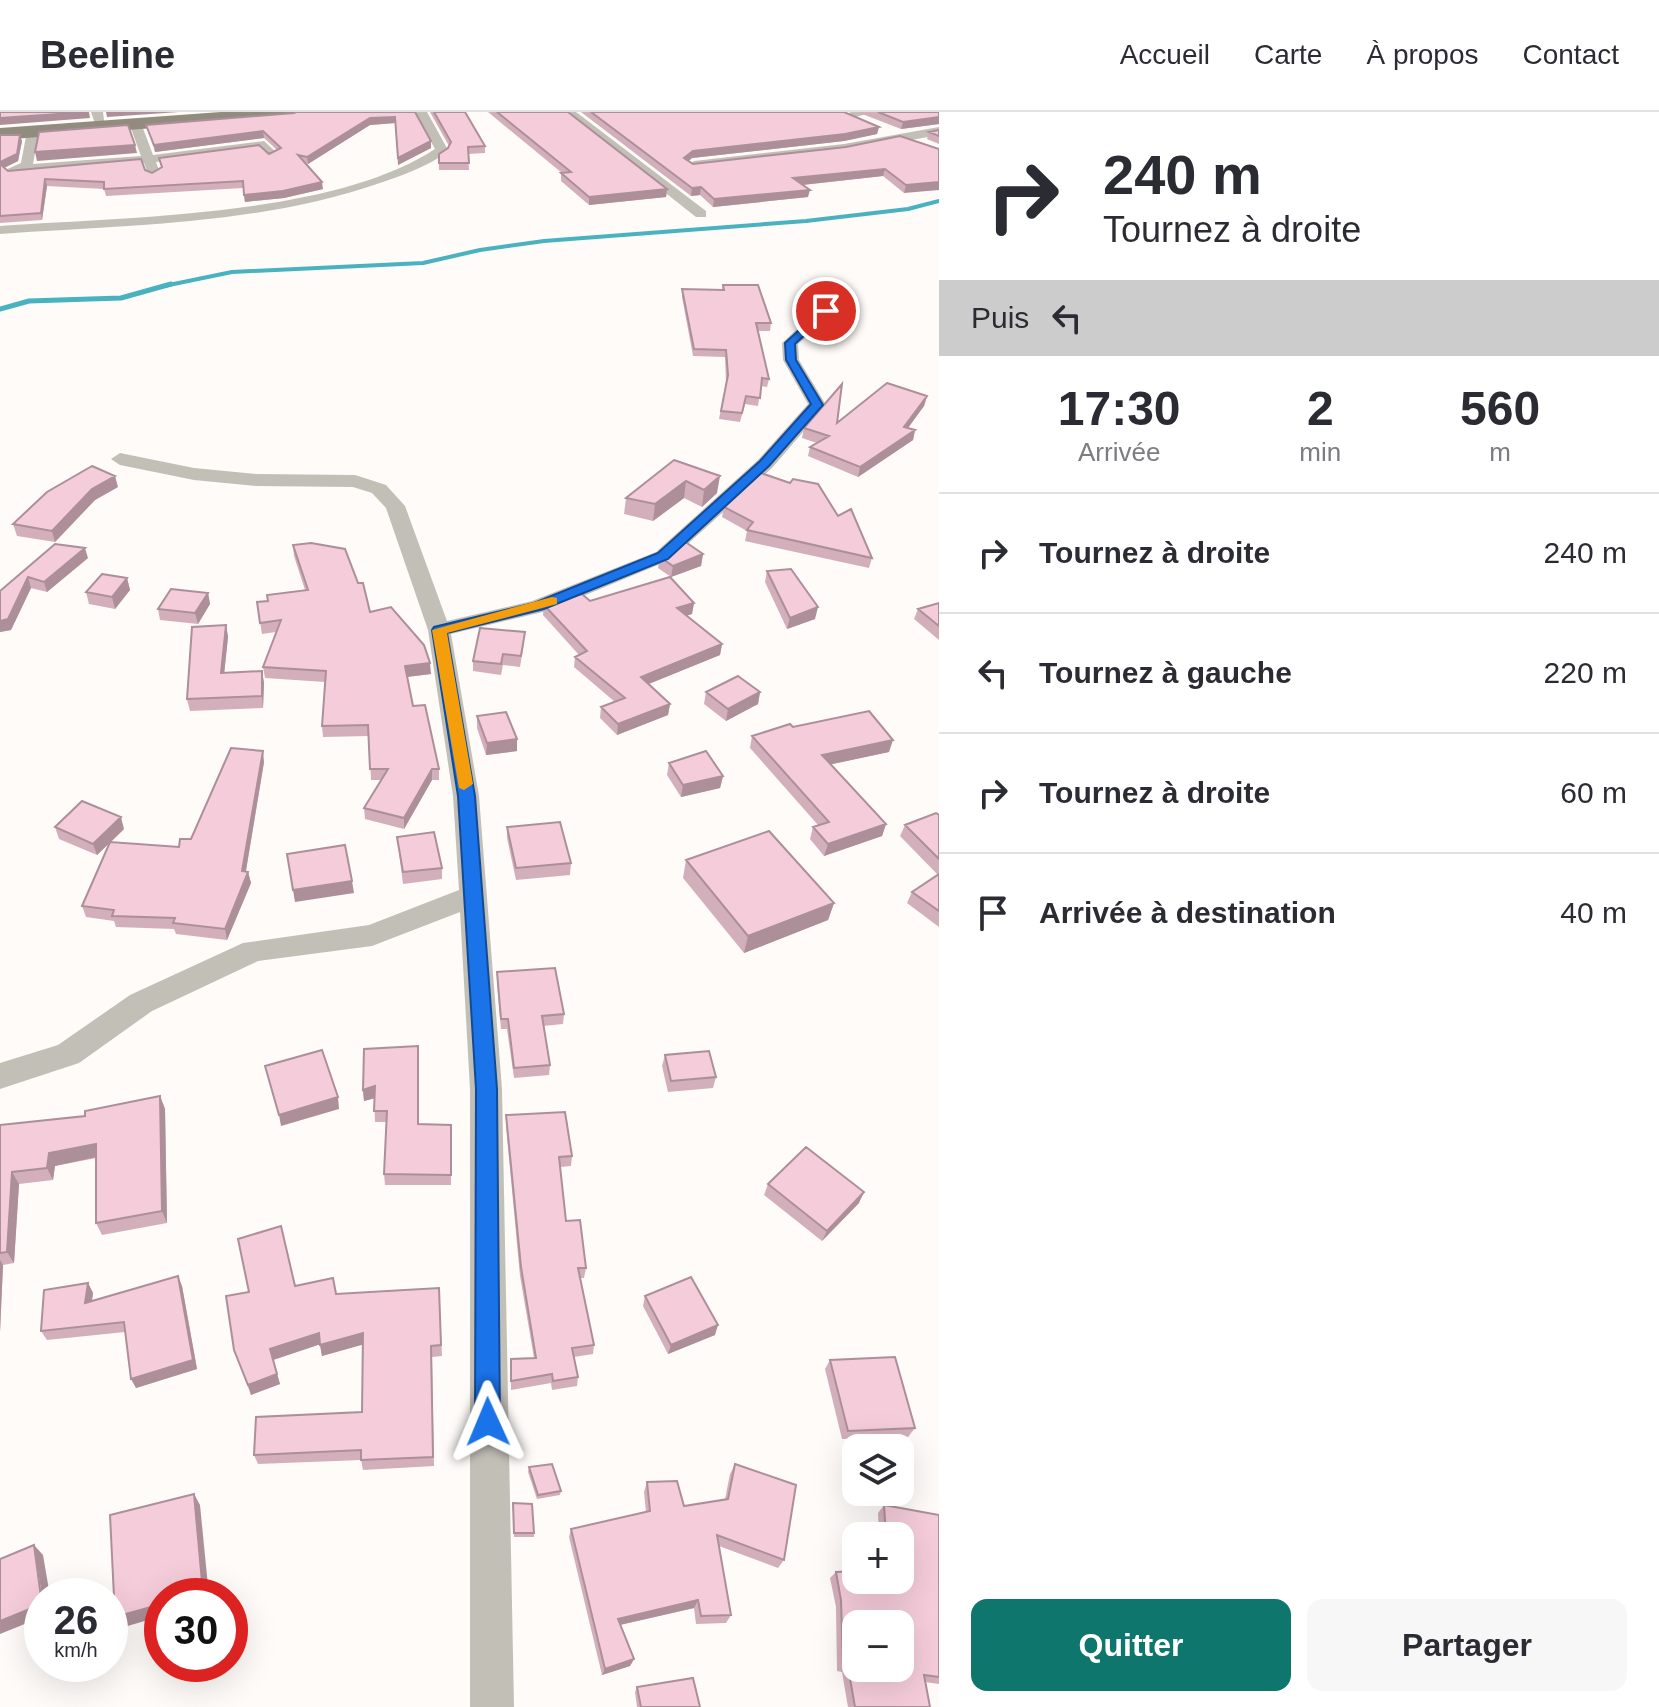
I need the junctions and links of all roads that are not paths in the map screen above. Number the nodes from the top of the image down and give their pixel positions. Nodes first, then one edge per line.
1 (294, 112) edge
2 (421, 112) edge
3 (569, 112) edge
4 (868, 112) edge
5 (236, 114) edge
6 (844, 114) edge
7 (99, 119) edge
8 (135, 123) junction
9 (33, 131) junction
10 (939, 131) edge
11 (0, 134) edge
12 (899, 136) junction
13 (926, 146) edge
14 (273, 155) edge
15 (148, 159) junction
16 (692, 165) edge
17 (18, 169) junction
18 (0, 172) edge
19 (154, 173) edge
20 (701, 214) dead end
21 (0, 230) edge
22 (826, 311) dead end
23 (120, 459) dead end
24 (439, 630) junction
25 (471, 896) junction
26 (0, 1076) edge
27 (492, 1707) edge

1 - 5 main road
2 - 21 street
3 - 20 street
4 - 6 street
5 - 8 main road
6 - 12 street
7 - 8 main road
7 - 9 main road
8 - 15 street
9 - 11 main road
9 - 17 street
10 - 12 street
12 - 13 street
12 - 16 street
14 - 15 street
15 - 17 street
15 - 19 street
17 - 18 street
22 - 24 street
23 - 24 street
24 - 25 street
25 - 26 street
25 - 27 street

